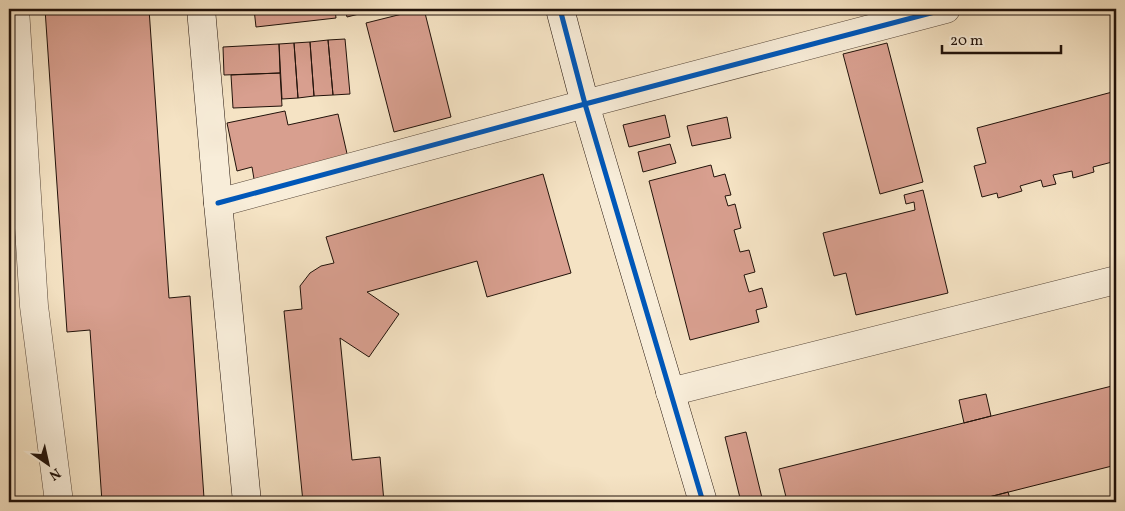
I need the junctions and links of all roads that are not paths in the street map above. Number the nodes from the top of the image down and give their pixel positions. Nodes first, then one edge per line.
1 (15, 9) edge
2 (201, 9) edge
3 (560, 9) edge
4 (946, 9) edge
5 (585, 104) junction
6 (218, 203) junction
7 (1116, 280) edge
8 (670, 392) junction
9 (59, 502) edge
10 (247, 502) edge
11 (702, 502) edge

1 - 9 street
2 - 6 street
3 - 5 street
4 - 5 street
5 - 6 street
5 - 8 street
6 - 10 street
7 - 8 street
8 - 11 street

